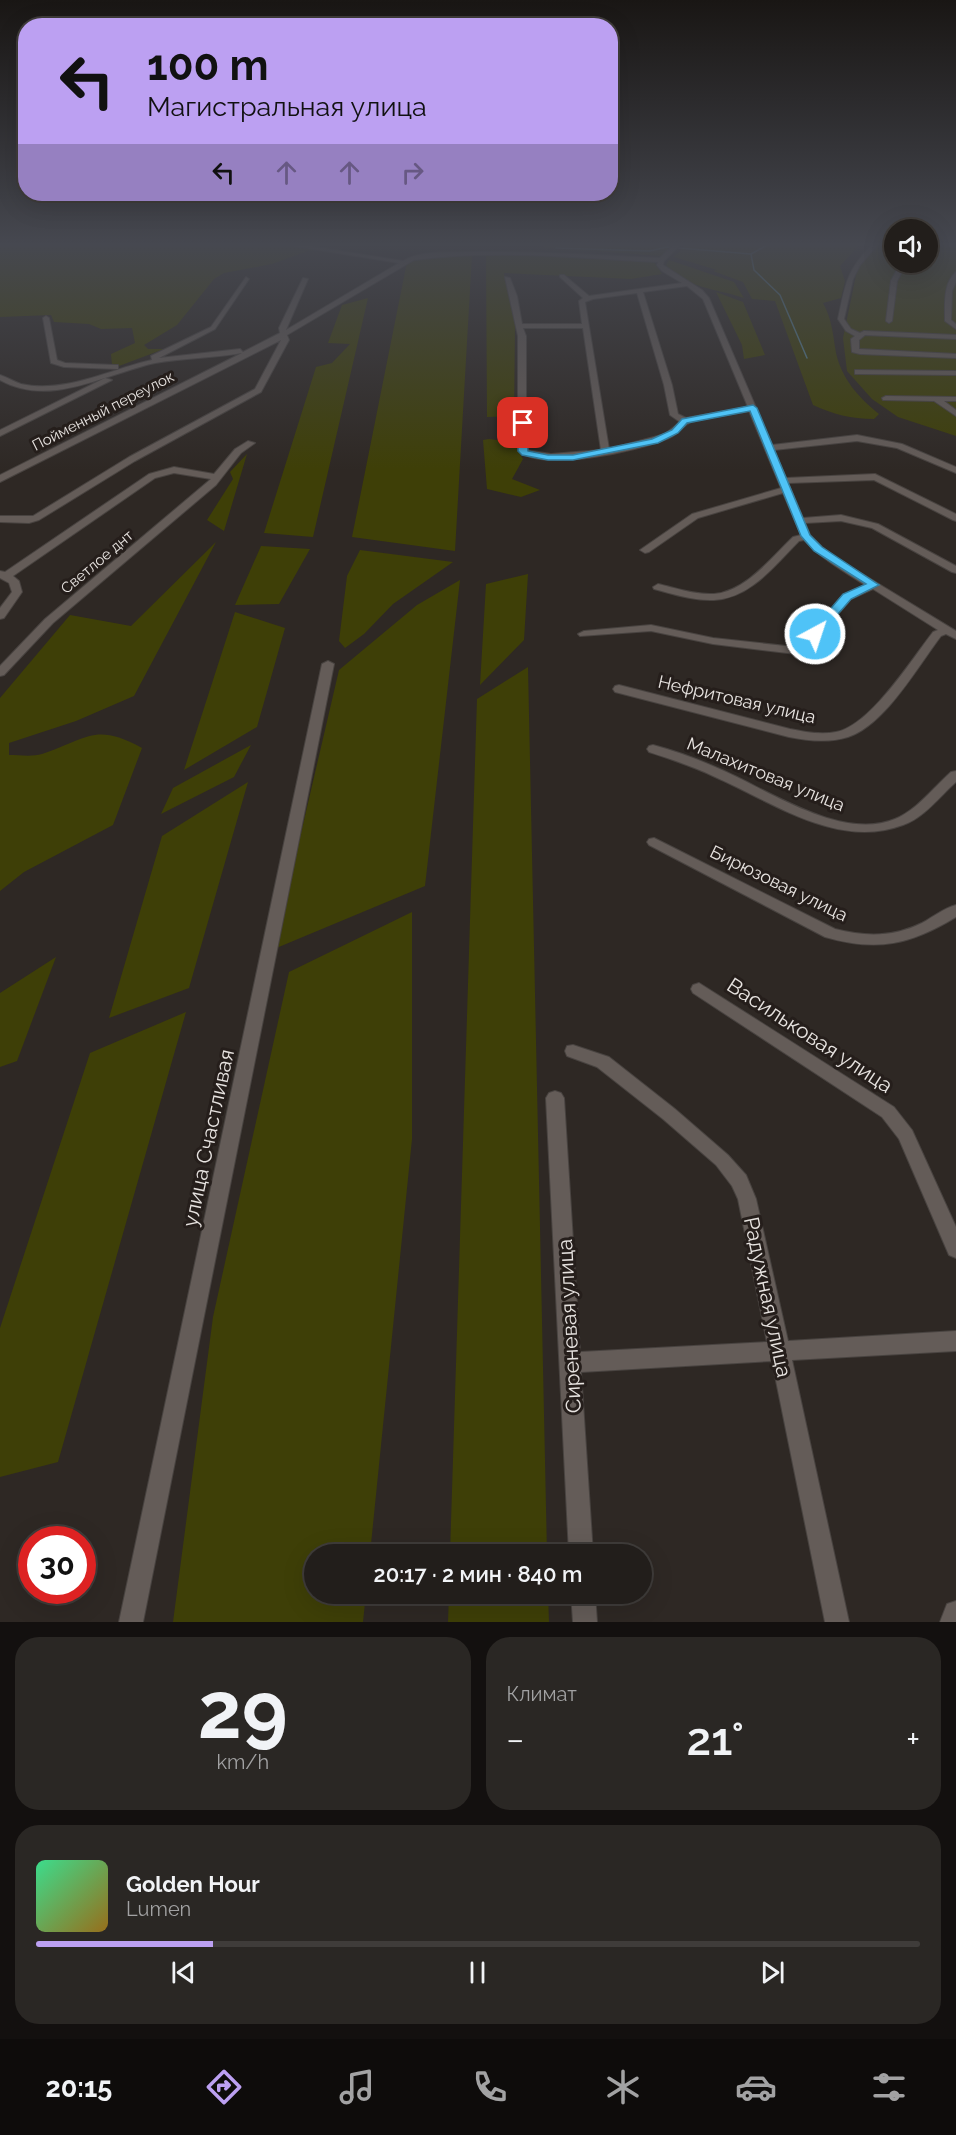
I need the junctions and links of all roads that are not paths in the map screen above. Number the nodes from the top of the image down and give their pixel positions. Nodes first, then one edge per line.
1 (46, 318) dead end
2 (219, 319) edge
3 (286, 319) edge
4 (312, 319) edge
5 (518, 319) edge
6 (584, 319) edge
7 (648, 319) edge
8 (715, 319) edge
9 (841, 319) edge
10 (519, 326) junction
11 (585, 326) junction
12 (283, 334) junction
13 (859, 335) junction
14 (956, 337) edge
15 (256, 348) junction
16 (956, 356) edge
17 (147, 363) junction
18 (129, 368) junction
19 (858, 372) dead end
20 (956, 373) edge
21 (0, 377) edge
22 (886, 398) dead end
23 (936, 399) junction
24 (956, 399) edge
25 (753, 408) junction
26 (956, 414) edge
27 (685, 421) junction
28 (0, 433) edge
29 (251, 443) dead end
30 (769, 448) junction
31 (605, 451) junction
32 (956, 470) edge
33 (216, 477) junction
34 (0, 479) edge
35 (784, 486) junction
36 (956, 518) edge
37 (0, 519) edge
38 (798, 521) junction
39 (806, 536) junction
40 (645, 550) dead end
41 (956, 570) edge
42 (4, 575) edge
43 (874, 585) junction
44 (658, 587) dead end
45 (0, 616) edge
46 (584, 633) dead end
47 (951, 633) edge
48 (328, 664) dead end
49 (0, 673) edge
50 (619, 689) dead end
51 (653, 749) dead end
52 (956, 775) edge
53 (654, 842) dead end
54 (956, 910) edge
55 (699, 989) dead end
56 (573, 1051) dead end
57 (555, 1098) dead end
58 (956, 1249) edge
59 (956, 1341) edge
60 (779, 1351) junction
61 (571, 1363) junction
62 (580, 1544) edge
63 (584, 1604) edge
64 (956, 1613) edge
65 (131, 1622) edge
66 (585, 1622) edge
67 (837, 1622) edge
68 (952, 1622) edge

1 - 18 street
2 - 17 street
3 - 12 street
4 - 12 street, Пойменный переулок
5 - 10 street
6 - 11 street
7 - 27 street
8 - 25 street
9 - 13 street
10 - 11 street
10 - 31 street
11 - 31 street
12 - 15 street, Пойменный переулок
12 - 37 street
13 - 14 street
13 - 16 street
15 - 17 street
15 - 34 street, Пойменный переулок
17 - 18 street
18 - 21 street
18 - 28 street
19 - 20 street
22 - 23 street
23 - 24 street
23 - 26 street
25 - 27 street
25 - 30 street
27 - 31 street
29 - 33 street, Светлое днт
30 - 32 street
30 - 35 street
33 - 42 street
33 - 49 street, Светлое днт
35 - 36 street
35 - 38 street
35 - 40 street
38 - 39 street
38 - 41 street
39 - 43 street
39 - 44 street
42 - 45 street
43 - 46 street
43 - 47 street
47 - 50 street, Нефритовая улица
48 - 65 street, улица Счастливая
51 - 52 street, Малахитовая улица
53 - 54 street, Бирюзовая улица
55 - 58 street, Васильковая улица
56 - 60 street, Радужная улица
57 - 61 street, Сиреневая улица
59 - 60 street
60 - 61 street
60 - 67 street, Радужная улица
61 - 62 street, Сиреневая улица
63 - 66 street
64 - 68 street

